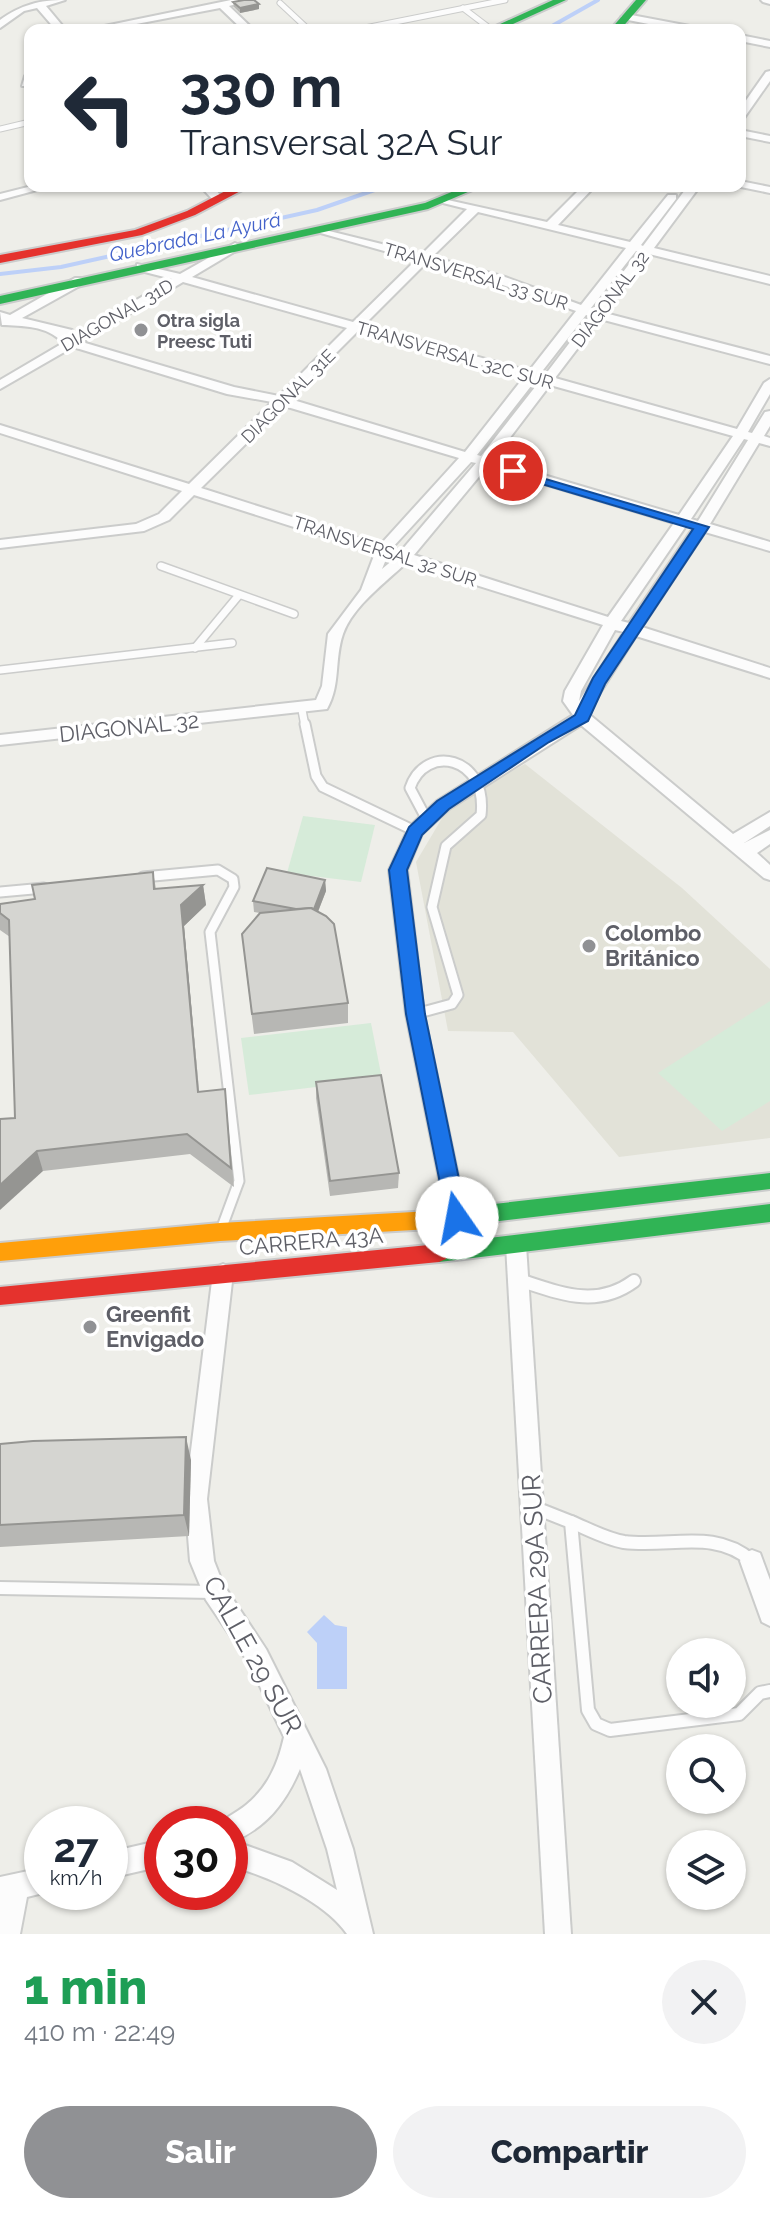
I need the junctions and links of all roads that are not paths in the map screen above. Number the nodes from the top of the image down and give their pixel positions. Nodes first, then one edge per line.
1 (60, 0) edge
2 (187, 0) edge
3 (246, 0) edge
4 (505, 0) edge
5 (561, 0) edge
6 (641, 0) edge
7 (280, 3) dead end
8 (39, 4) junction
9 (222, 5) junction
10 (463, 8) junction
11 (196, 10) junction
12 (146, 20) junction
13 (56, 24) edge
14 (124, 24) edge
15 (150, 24) edge
16 (243, 24) edge
17 (303, 24) edge
18 (384, 24) edge
19 (484, 24) edge
20 (506, 24) edge
21 (621, 24) edge
22 (0, 25) edge
23 (746, 39) edge
24 (770, 44) edge
25 (770, 74) edge
26 (761, 87) edge
27 (746, 108) edge
28 (24, 123) edge
29 (0, 129) edge
30 (746, 134) edge
31 (770, 139) edge
32 (746, 185) edge
33 (770, 190) edge
34 (24, 191) edge
35 (464, 192) edge
36 (583, 192) edge
37 (675, 192) edge
38 (690, 192) edge
39 (212, 193) edge
40 (0, 197) edge
41 (447, 201) junction
42 (470, 207) junction
43 (550, 226) junction
44 (321, 230) junction
45 (632, 246) junction
46 (235, 247) junction
47 (647, 250) junction
48 (422, 257) junction
49 (0, 259) edge
50 (141, 267) junction
51 (179, 278) junction
52 (770, 280) edge
53 (79, 281) junction
54 (0, 300) edge
55 (584, 310) junction
56 (599, 315) junction
57 (4, 320) edge
58 (352, 326) junction
59 (74, 339) junction
60 (770, 360) edge
61 (533, 377) junction
62 (548, 381) junction
63 (770, 383) edge
64 (0, 385) edge
65 (277, 400) junction
66 (770, 415) edge
67 (0, 429) edge
68 (756, 439) edge
69 (468, 457) junction
70 (484, 462) junction
71 (187, 488) junction
72 (685, 522) junction
73 (701, 527) junction
74 (0, 544) edge
75 (770, 547) edge
76 (383, 550) junction
77 (407, 558) junction
78 (161, 566) dead end
79 (366, 591) junction
80 (239, 595) junction
81 (294, 614) dead end
82 (611, 623) junction
83 (634, 630) junction
84 (232, 643) dead end
85 (195, 648) junction
86 (0, 670) edge
87 (770, 673) edge
88 (302, 710) junction
89 (582, 717) junction
90 (0, 740) edge
91 (479, 780) junction
92 (770, 818) edge
93 (421, 825) junction
94 (770, 836) edge
95 (738, 848) junction
96 (770, 874) edge
97 (125, 879) edge
98 (62, 886) edge
99 (0, 892) edge
100 (415, 1014) junction
101 (770, 1181) edge
102 (770, 1213) edge
103 (457, 1218) junction
104 (220, 1232) junction
105 (516, 1245) junction
106 (0, 1252) edge
107 (223, 1273) junction
108 (519, 1280) junction
109 (634, 1281) dead end
110 (0, 1296) edge
111 (533, 1507) junction
112 (571, 1522) junction
113 (752, 1561) joint
114 (0, 1588) edge
115 (214, 1592) junction
116 (770, 1614) edge
117 (770, 1691) edge
118 (297, 1733) junction
119 (248, 1820) edge
120 (248, 1857) edge
121 (8, 1889) edge
122 (359, 1929) edge
123 (7, 1934) edge
124 (558, 1934) edge

1 - 8 street
2 - 11 street
3 - 9 street
4 - 10 lane
5 - 20 main road
6 - 21 main road
7 - 17 lane
8 - 13 street
8 - 22 street
9 - 11 street
9 - 16 street
10 - 18 lane
10 - 19 lane
11 - 12 street
12 - 14 street
12 - 15 street
23 - 24 street
25 - 26 street
26 - 27 street
28 - 29 lane
30 - 31 street
32 - 33 street
34 - 40 street
35 - 41 main road
36 - 43 street
37 - 45 street, DIAGONAL 32
38 - 47 street, DIAGONAL 32
39 - 49 main road
41 - 42 street
41 - 44 main road
42 - 43 street
42 - 48 street, DIAGONAL 31E
43 - 45 street
44 - 46 main road
44 - 48 street, TRANSVERSAL 33 SUR
45 - 47 street
45 - 55 street, DIAGONAL 32
46 - 50 main road
46 - 51 street, DIAGONAL 31D
47 - 52 street
47 - 56 street, DIAGONAL 32
48 - 55 street, TRANSVERSAL 33 SUR
48 - 58 street, DIAGONAL 31E
50 - 51 street, TRANSVERSAL 32C SUR
50 - 53 main road
51 - 58 street, TRANSVERSAL 32C SUR
51 - 59 street, DIAGONAL 31D
53 - 54 main road
53 - 57 street
55 - 56 street, TRANSVERSAL 33 SUR
55 - 61 street, DIAGONAL 32
56 - 60 street, TRANSVERSAL 33 SUR
56 - 62 street, DIAGONAL 32
57 - 59 street
58 - 61 street, TRANSVERSAL 32C SUR
58 - 65 street, DIAGONAL 31E
59 - 64 street, DIAGONAL 31D
59 - 65 street
61 - 62 street, TRANSVERSAL 32C SUR
61 - 69 street, DIAGONAL 32
62 - 68 street, TRANSVERSAL 32C SUR
62 - 70 street, DIAGONAL 32
63 - 68 street
65 - 69 street
65 - 71 street, DIAGONAL 31E
66 - 68 street
67 - 71 street, TRANSVERSAL 32 SUR
68 - 72 street
68 - 73 street
69 - 70 street
69 - 76 street, DIAGONAL 32
70 - 72 street
70 - 77 street, DIAGONAL 32
71 - 74 street, DIAGONAL 31E
71 - 76 street, TRANSVERSAL 32 SUR
72 - 73 street
72 - 82 street
73 - 75 street
73 - 83 street
76 - 77 street, TRANSVERSAL 32 SUR
76 - 79 street, DIAGONAL 32
77 - 79 street, DIAGONAL 32
77 - 82 street, TRANSVERSAL 32 SUR
78 - 80 lane
79 - 88 street, DIAGONAL 32
80 - 81 lane
80 - 85 lane
82 - 83 street, TRANSVERSAL 32 SUR
82 - 89 street
83 - 87 street, TRANSVERSAL 32 SUR
83 - 89 street
84 - 85 lane
85 - 86 lane
88 - 90 street, DIAGONAL 32
88 - 93 lane
89 - 91 street
89 - 95 street
91 - 93 street
91 - 93 lane
91 - 100 lane
92 - 95 street
93 - 100 street
94 - 95 street
95 - 96 street
97 - 104 lane
98 - 99 lane
100 - 103 street
101 - 103 main road, CARRERA 43A
102 - 105 main road, CARRERA 43A
103 - 104 main road, CARRERA 43A
104 - 106 main road, CARRERA 43A
105 - 107 main road, CARRERA 43A
105 - 108 street, CARRERA 29A SUR
107 - 110 main road, CARRERA 43A
107 - 115 street, CALLE 29 SUR
108 - 109 lane
108 - 111 street, CARRERA 29A SUR
111 - 112 lane
111 - 124 street, CARRERA 29A SUR
112 - 113 lane
112 - 117 lane
113 - 116 street
114 - 115 lane
115 - 118 street, CALLE 29 SUR
118 - 119 street
118 - 122 street, CALLE 29 SUR
120 - 122 street
121 - 123 street

